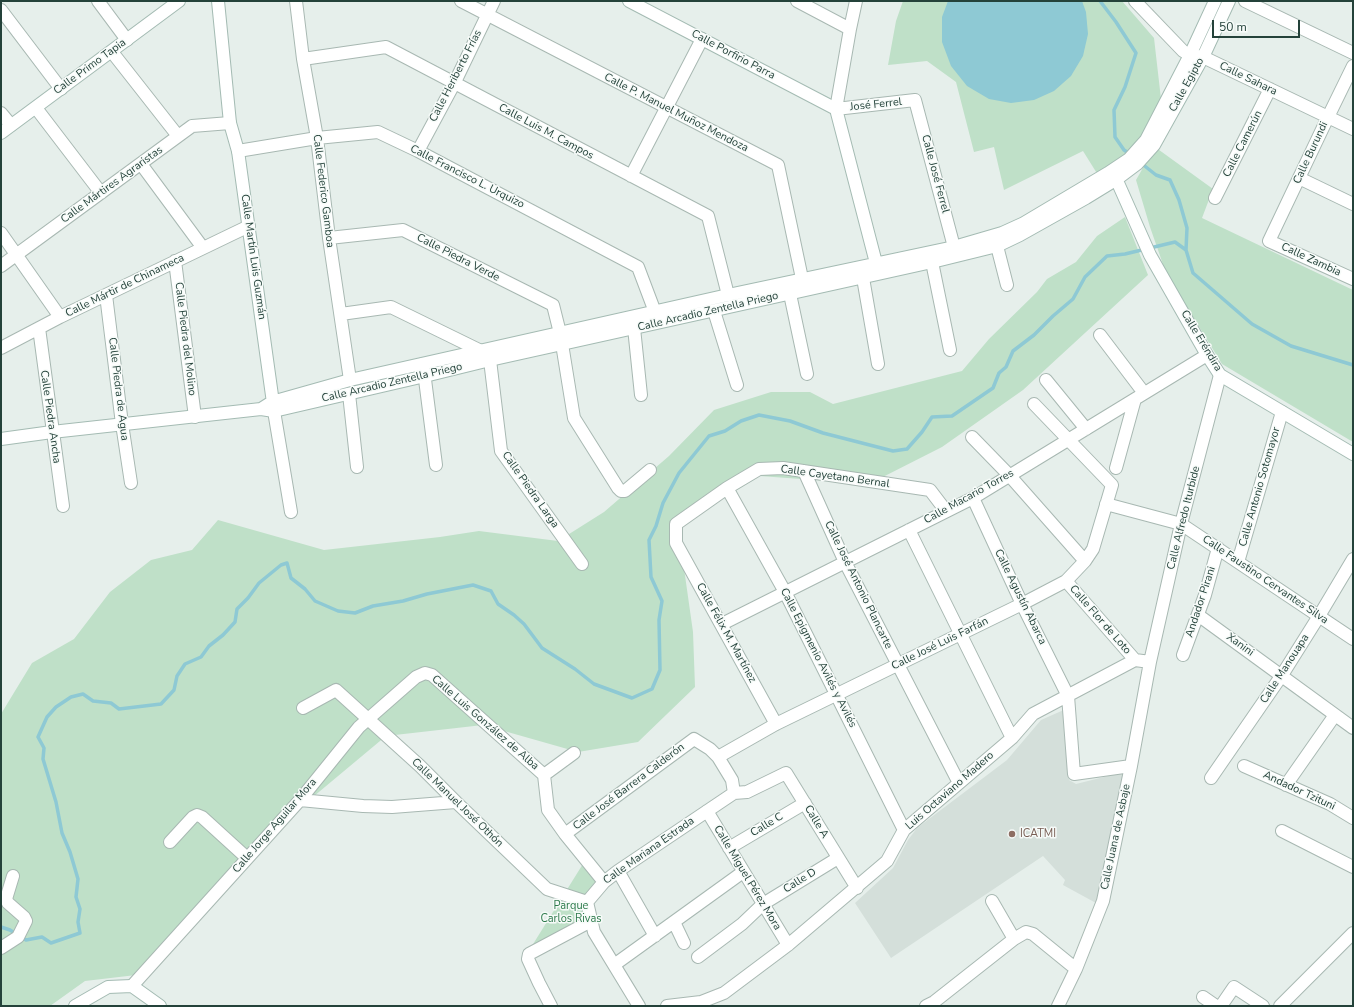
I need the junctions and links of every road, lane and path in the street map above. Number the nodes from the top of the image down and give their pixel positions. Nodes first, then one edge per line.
1 (98, 1) edge
2 (218, 1) edge
3 (296, 1) edge
4 (461, 1) edge
5 (494, 1) edge
6 (629, 1) edge
7 (797, 1) edge
8 (856, 1) edge
9 (1215, 1) edge
10 (1229, 1) edge
11 (1245, 1) edge
12 (176, 2) edge
13 (1138, 2) edge
14 (1, 10) edge
15 (487, 15) junction
16 (850, 29) junction
17 (702, 39) junction
18 (127, 40) junction
19 (112, 52) junction
20 (1353, 53) edge
21 (1190, 55) junction
22 (1203, 57) junction
23 (303, 59) junction
24 (1353, 66) edge
25 (454, 84) junction
26 (61, 89) junction
27 (1270, 90) junction
28 (915, 100) joint
29 (36, 108) junction
30 (666, 108) junction
31 (836, 109) junction
32 (1, 113) edge
33 (1328, 117) junction
34 (230, 123) junction
35 (6, 129) edge
36 (1353, 129) edge
37 (178, 136) junction
38 (316, 138) junction
39 (1150, 142) junction
40 (238, 151) junction
41 (418, 151) junction
42 (1133, 161) joint
43 (141, 164) junction
44 (1114, 175) junction
45 (631, 176) junction
46 (1299, 178) junction
47 (101, 193) junction
48 (1215, 198) dead end
49 (1353, 204) edge
50 (249, 226) junction
51 (1, 233) edge
52 (329, 238) junction
53 (1270, 241) joint
54 (997, 246) junction
55 (954, 247) junction
56 (203, 248) junction
57 (17, 255) junction
58 (175, 261) junction
59 (932, 262) junction
60 (876, 263) junction
61 (1, 266) edge
62 (863, 278) junction
63 (1353, 280) edge
64 (803, 285) junction
65 (1007, 285) dead end
66 (790, 294) junction
67 (106, 295) junction
68 (728, 295) junction
69 (714, 311) junction
70 (655, 312) junction
71 (341, 314) junction
72 (60, 317) junction
73 (39, 328) junction
74 (634, 328) junction
75 (1100, 335) dead end
76 (561, 339) junction
77 (1, 348) edge
78 (950, 350) dead end
79 (481, 351) junction
80 (1207, 355) junction
81 (490, 360) junction
82 (423, 364) junction
83 (878, 364) dead end
84 (807, 374) dead end
85 (1220, 375) junction
86 (425, 376) junction
87 (350, 380) junction
88 (1046, 380) dead end
89 (737, 385) dead end
90 (349, 394) junction
91 (641, 395) dead end
92 (1139, 396) junction
93 (1034, 404) dead end
94 (273, 407) junction
95 (1282, 412) junction
96 (195, 417) junction
97 (122, 424) junction
98 (1086, 429) junction
99 (52, 432) junction
100 (972, 437) dead end
101 (1, 439) edge
102 (1067, 440) junction
103 (1353, 454) edge
104 (436, 465) dead end
105 (357, 467) dead end
106 (1116, 468) dead end
107 (650, 470) dead end
108 (804, 471) junction
109 (1009, 475) junction
110 (131, 483) dead end
111 (727, 488) junction
112 (973, 498) junction
113 (1106, 504) junction
114 (63, 506) dead end
115 (946, 511) junction
116 (290, 512) dead end
117 (1181, 524) junction
118 (909, 530) junction
119 (676, 543) joint
120 (1218, 548) junction
121 (1353, 559) edge
122 (1085, 561) junction
123 (845, 562) junction
124 (1238, 562) junction
125 (582, 564) dead end
126 (1066, 581) junction
127 (785, 592) junction
128 (1022, 604) junction
129 (1198, 615) junction
130 (1320, 616) junction
131 (722, 624) junction
132 (960, 635) junction
133 (1353, 639) edge
134 (1184, 655) dead end
135 (1135, 660) junction
136 (1150, 662) junction
137 (898, 665) junction
138 (425, 673) joint
139 (1282, 675) junction
140 (837, 694) junction
141 (1068, 696) junction
142 (303, 708) dead end
143 (1335, 715) junction
144 (369, 719) junction
145 (776, 724) junction
146 (1353, 728) edge
147 (1012, 738) junction
148 (574, 753) dead end
149 (718, 757) junction
150 (1131, 766) junction
151 (1244, 766) dead end
152 (544, 775) junction
153 (1211, 778) dead end
154 (959, 784) junction
155 (1286, 785) junction
156 (734, 793) junction
157 (300, 800) junction
158 (456, 802) junction
159 (805, 803) junction
160 (707, 811) junction
161 (1353, 818) edge
162 (904, 830) junction
163 (1282, 831) dead end
164 (565, 834) junction
165 (170, 842) dead end
166 (729, 848) junction
167 (248, 858) junction
168 (838, 858) junction
169 (1353, 867) edge
170 (618, 871) junction
171 (743, 872) junction
172 (13, 876) dead end
173 (604, 882) junction
174 (856, 888) junction
175 (992, 901) dead end
176 (587, 902) junction
177 (762, 904) junction
178 (591, 921) junction
179 (674, 922) junction
180 (1353, 933) edge
181 (655, 936) junction
182 (1014, 939) junction
183 (684, 943) dead end
184 (788, 945) junction
185 (1, 948) edge
186 (698, 957) dead end
187 (614, 965) junction
188 (1076, 968) junction
189 (132, 986) junction
190 (1203, 997) dead end
191 (703, 1004) edge
192 (75, 1006) edge
193 (160, 1006) edge
194 (551, 1006) edge
195 (638, 1006) edge
196 (667, 1006) edge
197 (926, 1006) edge
198 (1058, 1006) edge
199 (1216, 1006) edge
200 (1220, 1006) edge
201 (1263, 1006) edge
202 (1280, 1006) edge

1 - 18 street
2 - 34 street, Calle Martín Luis Guzmán
3 - 23 street, Calle Federico Gamboa
4 - 15 street, Calle P. Manuel Muñoz Mendoza
5 - 15 street, Calle Heriberto Frías
6 - 17 street, Calle Porfirio Parra
7 - 16 street
8 - 16 street
9 - 21 street, Calle Egipto
10 - 22 street, Calle Egipto
11 - 20 street
12 - 18 street, Calle Primo Tapia
13 - 21 street
14 - 26 street
15 - 25 street, Calle Heriberto Frías
15 - 30 street, Calle P. Manuel Muñoz Mendoza
16 - 31 street
17 - 30 street
17 - 31 street, Calle Porfirio Parra
18 - 19 street, Calle Primo Tapia
19 - 26 street, Calle Primo Tapia
19 - 37 street
21 - 22 street, Calle Sahara
21 - 39 street, Calle Egipto
22 - 27 street, Calle Sahara
22 - 39 street, Calle Egipto
23 - 25 street, Calle Luis M. Campos
23 - 38 street, Calle Federico Gamboa
24 - 33 street, Calle Burundi
25 - 41 street, Calle Heriberto Frías
25 - 45 street, Calle Luis M. Campos
26 - 29 street, Calle Primo Tapia
27 - 33 street, Calle Sahara
27 - 48 street, Calle Camerún
28 - 31 street, José Ferrel
28 - 55 street, Calle José Ferrel
29 - 35 street, Calle Primo Tapia
29 - 47 street
30 - 45 street
30 - 64 street, Calle P. Manuel Muñoz Mendoza
31 - 60 street
32 - 35 street
33 - 36 street, Calle Sahara
33 - 46 street, Calle Burundi
34 - 37 street, Calle Mártires Agraristas
34 - 40 street, Calle Martín Luis Guzmán
37 - 43 street, Calle Mártires Agraristas
38 - 40 street, Calle Francisco L. Urquizo
38 - 41 street, Calle Francisco L. Urquizo
38 - 52 street, Calle Federico Gamboa
39 - 42 street, Calle Egipto
40 - 50 street, Calle Martín Luis Guzmán
41 - 70 street, Calle Francisco L. Urquizo
42 - 44 street, Calle Arcadio Zentella Priego
43 - 47 street, Calle Mártires Agraristas
43 - 56 street
44 - 54 street, Calle Arcadio Zentella Priego
44 - 55 street, Calle Arcadio Zentella Priego
44 - 80 street, Calle Eréndira
45 - 68 street, Calle Luis M. Campos
46 - 49 street
46 - 53 street, Calle Burundi
47 - 57 street, Calle Mártires Agraristas
50 - 56 street, Calle Mártir de Chinameca
50 - 94 street, Calle Martín Luis Guzmán
51 - 57 street
52 - 71 street, Calle Federico Gamboa
52 - 76 street, Calle Piedra Verde
53 - 63 street, Calle Zambia
54 - 59 street, Calle Arcadio Zentella Priego
54 - 65 street
55 - 60 street, Calle Arcadio Zentella Priego
56 - 58 street, Calle Mártir de Chinameca
57 - 61 street, Calle Mártires Agraristas
57 - 72 street
58 - 67 street, Calle Mártir de Chinameca
58 - 96 street, Calle Piedra del Molino
59 - 62 street, Calle Arcadio Zentella Priego
59 - 78 street
60 - 64 street, Calle Arcadio Zentella Priego
62 - 64 street, Calle Arcadio Zentella Priego
62 - 83 street
64 - 66 street, Calle Arcadio Zentella Priego
64 - 68 street, Calle Arcadio Zentella Priego
66 - 69 street, Calle Arcadio Zentella Priego
66 - 84 street
67 - 72 street, Calle Mártir de Chinameca
67 - 97 street, Calle Piedra de Agua
68 - 70 street, Calle Arcadio Zentella Priego
69 - 74 street, Calle Arcadio Zentella Priego
69 - 89 street
70 - 76 street, Calle Arcadio Zentella Priego
71 - 79 street
71 - 87 street, Calle Federico Gamboa
72 - 73 street, Calle Mártir de Chinameca
73 - 77 street, Calle Mártir de Chinameca
73 - 99 street, Calle Piedra Ancha
74 - 76 street, Calle Arcadio Zentella Priego
74 - 91 street
75 - 92 street
76 - 79 street, Calle Arcadio Zentella Priego
76 - 81 street, Calle Arcadio Zentella Priego
76 - 107 street, Calle Piedra Verde
79 - 82 street, Calle Arcadio Zentella Priego
80 - 85 street, Calle Eréndira
80 - 92 street, Calle Macario Torres
81 - 86 street, Calle Arcadio Zentella Priego
81 - 125 street, Calle Piedra Larga
82 - 86 street
82 - 87 street, Calle Arcadio Zentella Priego
85 - 95 street, Calle Eréndira
85 - 117 street, Calle Alfredo Iturbide
86 - 90 street, Calle Arcadio Zentella Priego
86 - 104 street
87 - 94 street, Calle Arcadio Zentella Priego
88 - 98 street
90 - 94 street, Calle Arcadio Zentella Priego
90 - 105 street
92 - 98 street, Calle Macario Torres
92 - 106 street
93 - 102 street
94 - 96 street, Calle Arcadio Zentella Priego
94 - 116 street, Calle Martín Luis Guzmán
95 - 103 street, Calle Eréndira
95 - 124 street, Calle Antonio Sotomayor
96 - 97 street, Calle Arcadio Zentella Priego
97 - 99 street, Calle Arcadio Zentella Priego
97 - 110 street, Calle Piedra de Agua
98 - 102 street, Calle Macario Torres
99 - 101 street, Calle Arcadio Zentella Priego
99 - 114 street, Calle Piedra Ancha
100 - 109 street
102 - 109 street, Calle Macario Torres
102 - 113 street, Calle José Luis Farfán
108 - 111 street, Calle Cayetano Bernal
108 - 115 street, Calle Cayetano Bernal
108 - 123 street, Calle José Antonio Plancarte
109 - 112 street, Calle Macario Torres
109 - 122 street
111 - 119 street, Calle Cayetano Bernal
111 - 127 street, Calle Epigmenio Avilés y Avilés
112 - 115 street, Calle Macario Torres
112 - 128 street, Calle Agustín Abarca
113 - 117 street, Calle Faustino Cervantes Silva
113 - 122 street, Calle José Luis Farfán
115 - 118 street, Calle Macario Torres
117 - 120 street, Calle Faustino Cervantes Silva
117 - 136 street, Calle Alfredo Iturbide
118 - 123 street, Calle Macario Torres
118 - 132 street
119 - 131 street, Calle Félix M. Martínez
120 - 124 street, Calle Faustino Cervantes Silva
120 - 129 street, Andador Pirani
121 - 130 street, Calle Manouapa
122 - 126 street, Calle José Luis Farfán
123 - 127 street, Calle Macario Torres
123 - 137 street, Calle José Antonio Plancarte
124 - 130 street, Calle Faustino Cervantes Silva
126 - 128 street, Calle José Luis Farfán
126 - 135 street, Calle Flor de Loto
127 - 131 street, Calle Macario Torres
127 - 140 street, Calle Epigmenio Avilés y Avilés
128 - 132 street, Calle José Luis Farfán
128 - 141 street, Calle Agustín Abarca
129 - 134 street, Andador Pirani
129 - 139 street, Xanini
130 - 133 street, Calle Faustino Cervantes Silva
130 - 139 street, Calle Manouapa
131 - 145 street, Calle Félix M. Martínez
132 - 137 street, Calle José Luis Farfán
132 - 147 street
135 - 136 street
135 - 141 street, Luis Octaviano Madero
136 - 150 street, Calle Juana de Asbaje
137 - 140 street, Calle José Luis Farfán
137 - 154 street, Calle José Antonio Plancarte
138 - 144 street, Calle Jorge Aguilar Mora
138 - 152 street, Calle Luis González de Alba
139 - 143 street, Xanini
139 - 153 street, Calle Manouapa
140 - 145 street, Calle José Luis Farfán
140 - 162 street, Calle Epigmenio Avilés y Avilés
141 - 147 street, Luis Octaviano Madero
141 - 150 street
142 - 144 street, Calle Manuel José Othón
143 - 146 street, Xanini
143 - 155 street
144 - 157 street, Calle Jorge Aguilar Mora
144 - 158 street, Calle Manuel José Othón
145 - 149 street, Calle José Luis Farfán
147 - 154 street, Luis Octaviano Madero
148 - 152 street
149 - 156 street
149 - 164 street, Calle José Barrera Calderón
150 - 188 street, Calle Juana de Asbaje
151 - 155 street, Andador Tzituni
152 - 164 street
154 - 162 street, Luis Octaviano Madero
155 - 161 street, Andador Tzituni
156 - 159 street, Calle A
156 - 160 street, Calle Mariana Estrada
157 - 158 street
157 - 167 street, Calle Jorge Aguilar Mora
158 - 176 street, Calle Manuel José Othón
159 - 166 street, Calle C
159 - 168 street, Calle A
160 - 166 street, Calle Miguel Pérez Mora
160 - 170 street, Calle Mariana Estrada
162 - 174 street, Luis Octaviano Madero
163 - 169 street
164 - 173 street
165 - 167 street
166 - 171 street, Calle Miguel Pérez Mora
167 - 189 street, Calle Jorge Aguilar Mora
168 - 174 street, Calle A
168 - 177 street, Calle D
170 - 173 street, Calle Mariana Estrada
170 - 181 street
171 - 177 street, Calle Miguel Pérez Mora
171 - 179 street
172 - 185 street
173 - 176 street, Calle Mariana Estrada
174 - 184 street, Luis Octaviano Madero
175 - 182 street
176 - 178 street
177 - 184 street, Calle Miguel Pérez Mora
177 - 186 street, Calle D
178 - 187 street
178 - 194 street
179 - 181 street
179 - 183 street
180 - 202 street
181 - 187 street
182 - 188 street
182 - 197 street
184 - 191 street, Luis Octaviano Madero
187 - 195 street
188 - 198 street, Calle Juana de Asbaje
189 - 192 street
189 - 193 street
190 - 199 street
191 - 196 street, Luis Octaviano Madero
200 - 201 street

